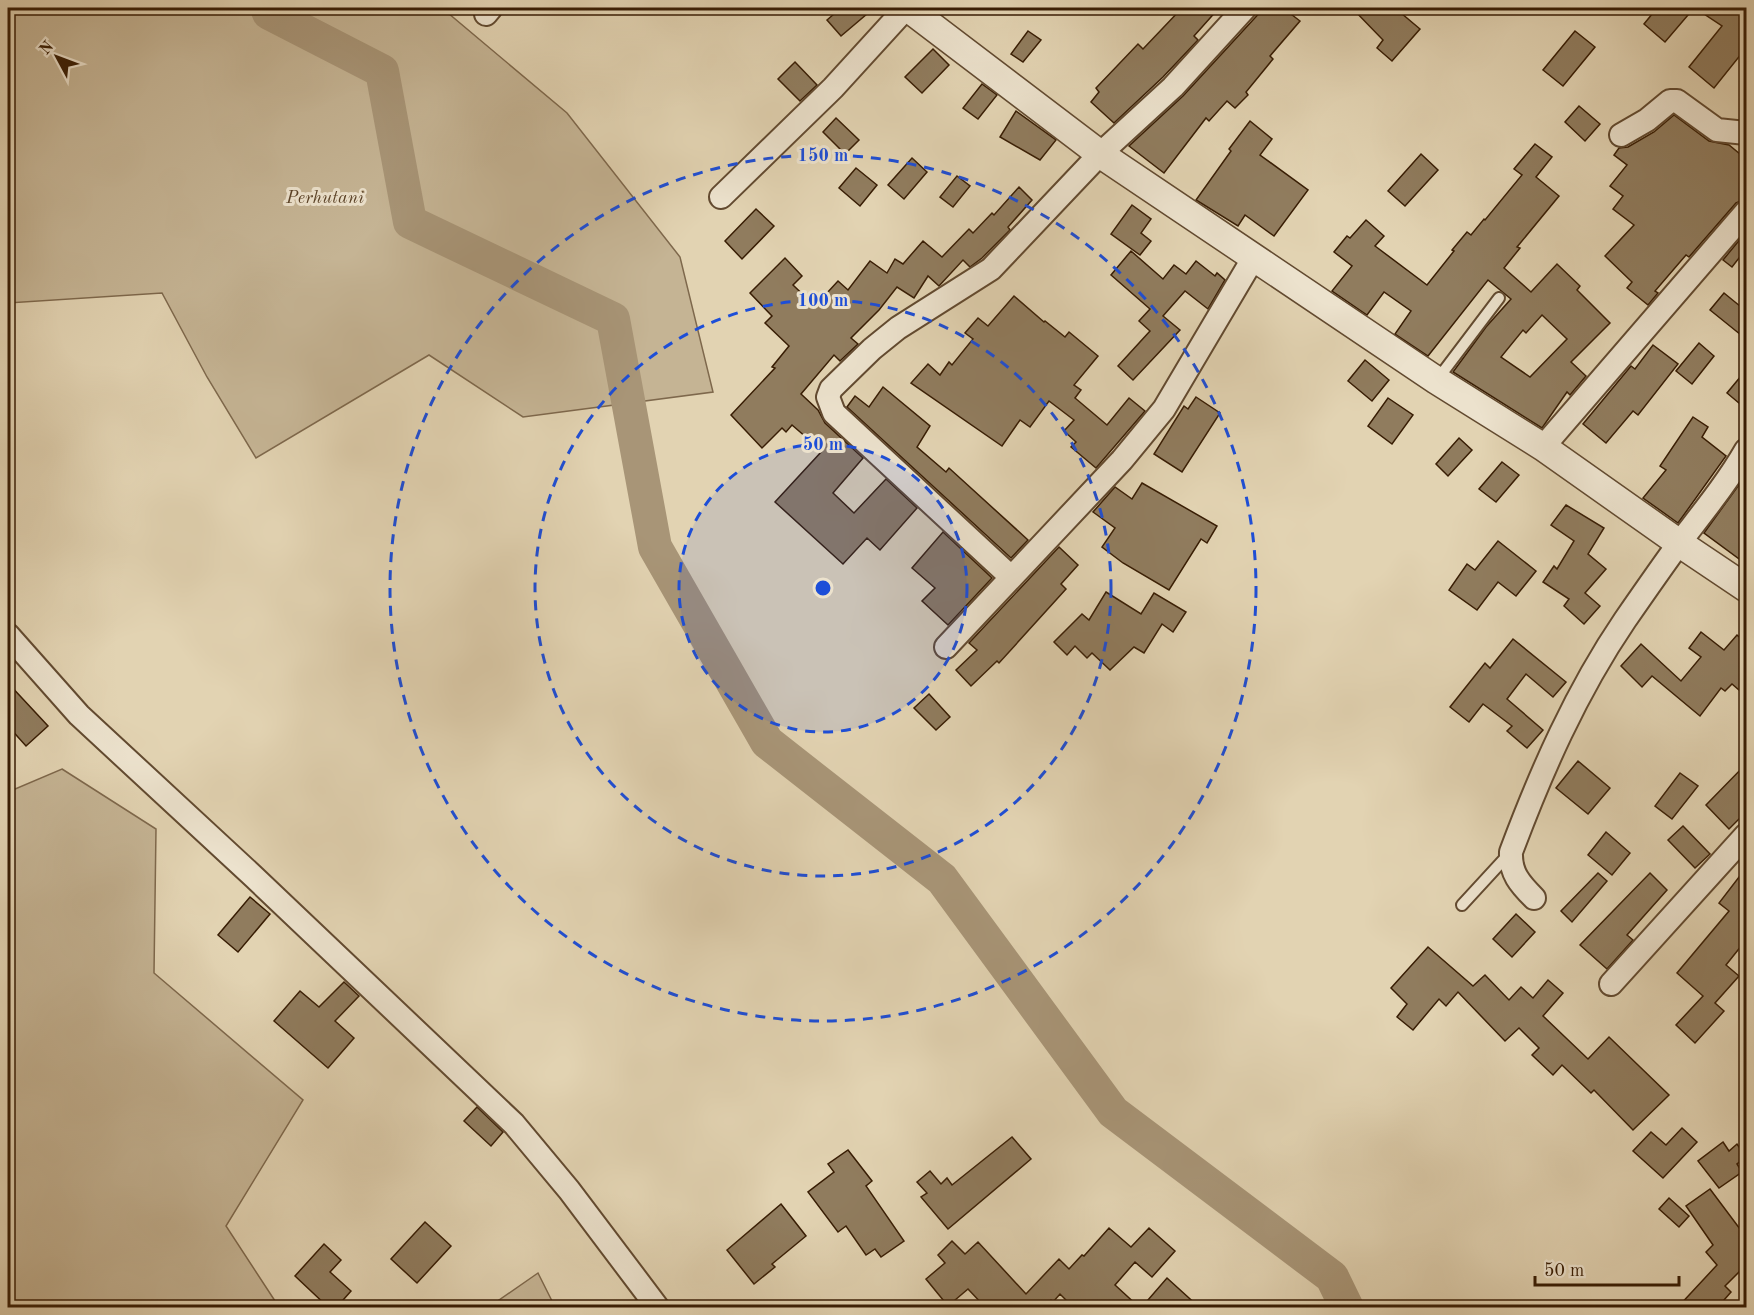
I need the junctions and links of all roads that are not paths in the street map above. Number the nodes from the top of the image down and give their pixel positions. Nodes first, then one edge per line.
1 (1245, 8) edge
2 (912, 9) edge
3 (1746, 133) edge
4 (1621, 135) dead end
5 (1100, 154) junction
6 (721, 197) dead end
7 (1746, 212) edge
8 (1254, 257) junction
9 (1499, 298) dead end
10 (1436, 380) junction
11 (1543, 447) junction
12 (1746, 450) edge
13 (1679, 543) junction
14 (1011, 577) junction
15 (1746, 588) edge
16 (8, 635) edge
17 (946, 647) dead end
18 (1746, 835) edge
19 (1510, 852) junction
20 (1534, 898) dead end
21 (1462, 905) dead end
22 (1611, 984) dead end
23 (658, 1308) edge

1 - 5 street
2 - 5 street
2 - 6 street
3 - 4 street
5 - 8 street
5 - 14 street
7 - 11 street
8 - 10 street
8 - 14 street
9 - 10 lane
10 - 11 street
11 - 13 street
12 - 13 street
13 - 15 street
13 - 19 street
14 - 17 street
16 - 23 street
18 - 22 street
19 - 20 street
19 - 21 lane

